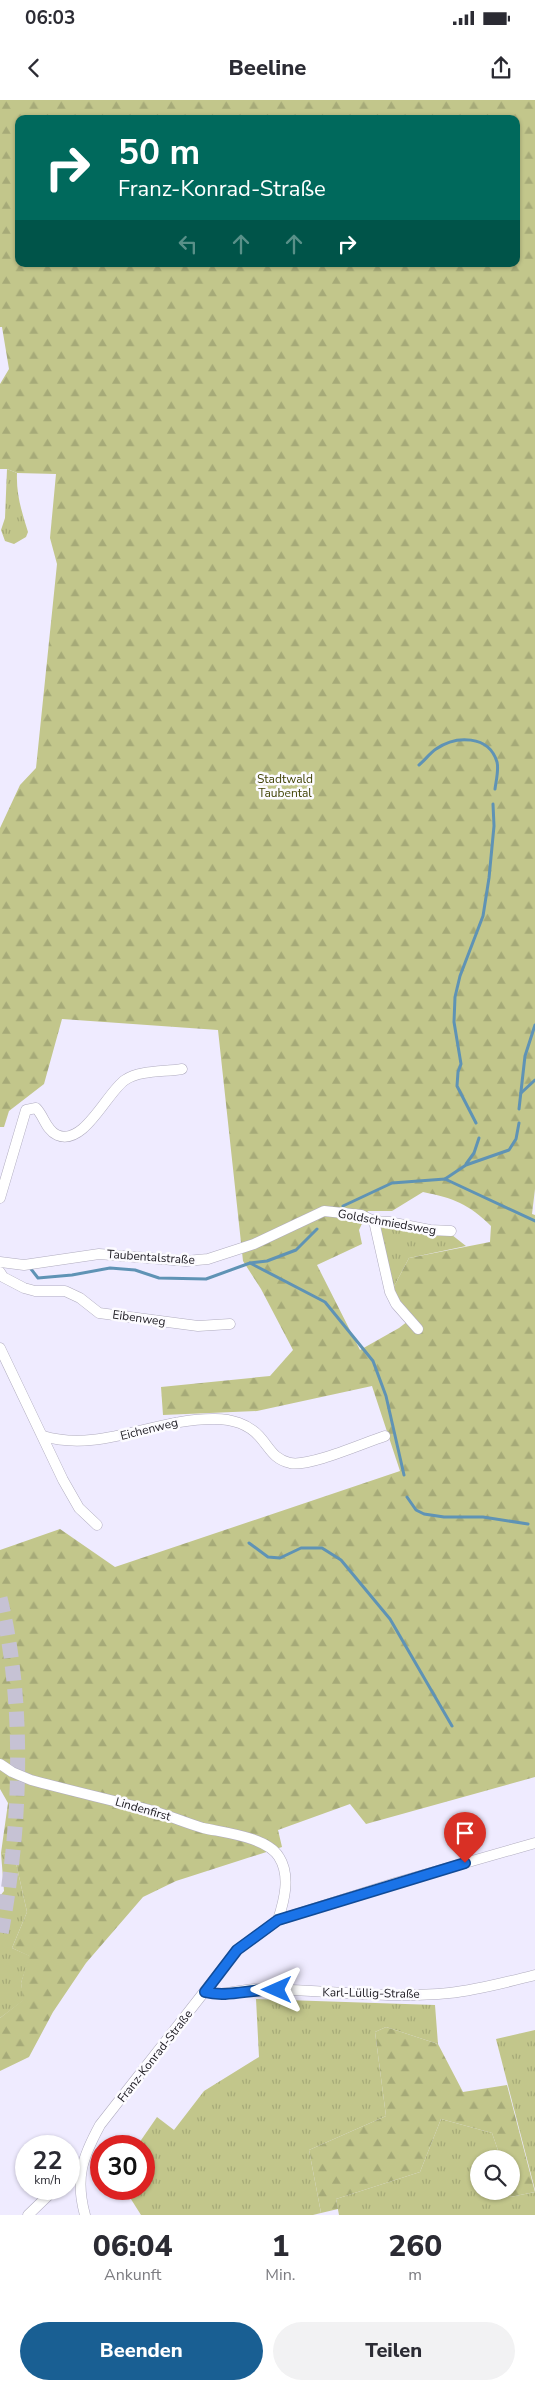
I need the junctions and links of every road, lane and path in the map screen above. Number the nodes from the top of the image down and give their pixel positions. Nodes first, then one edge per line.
1 (182, 1069) dead end
2 (0, 1198) edge
3 (324, 1210) joint
4 (374, 1221) junction
5 (451, 1231) dead end
6 (0, 1262) edge
7 (0, 1272) edge
8 (230, 1324) dead end
9 (418, 1329) dead end
10 (0, 1348) edge
11 (43, 1436) junction
12 (385, 1436) dead end
13 (97, 1525) dead end
14 (0, 1764) edge
15 (535, 1843) edge
16 (278, 1920) junction
17 (535, 1975) edge
18 (205, 1992) junction
19 (80, 2171) edge
20 (80, 2196) edge
21 (44, 2200) edge
22 (28, 2215) edge
23 (85, 2215) edge

1 - 2 street
3 - 4 street, Goldschmiedsweg
3 - 6 street, Taubentalstraße
4 - 5 street, Goldschmiedsweg
4 - 9 street
7 - 8 street, Eibenweg
10 - 11 street
11 - 12 street, Eichenweg
11 - 13 street
14 - 16 street, Lindenfirst
15 - 16 street, Franz-Konrad-Straße
16 - 18 street, Franz-Konrad-Straße
17 - 18 street, Karl-Lüllig-Straße
18 - 19 street, Franz-Konrad-Straße
20 - 23 street, Franz-Konrad-Straße
21 - 22 street

